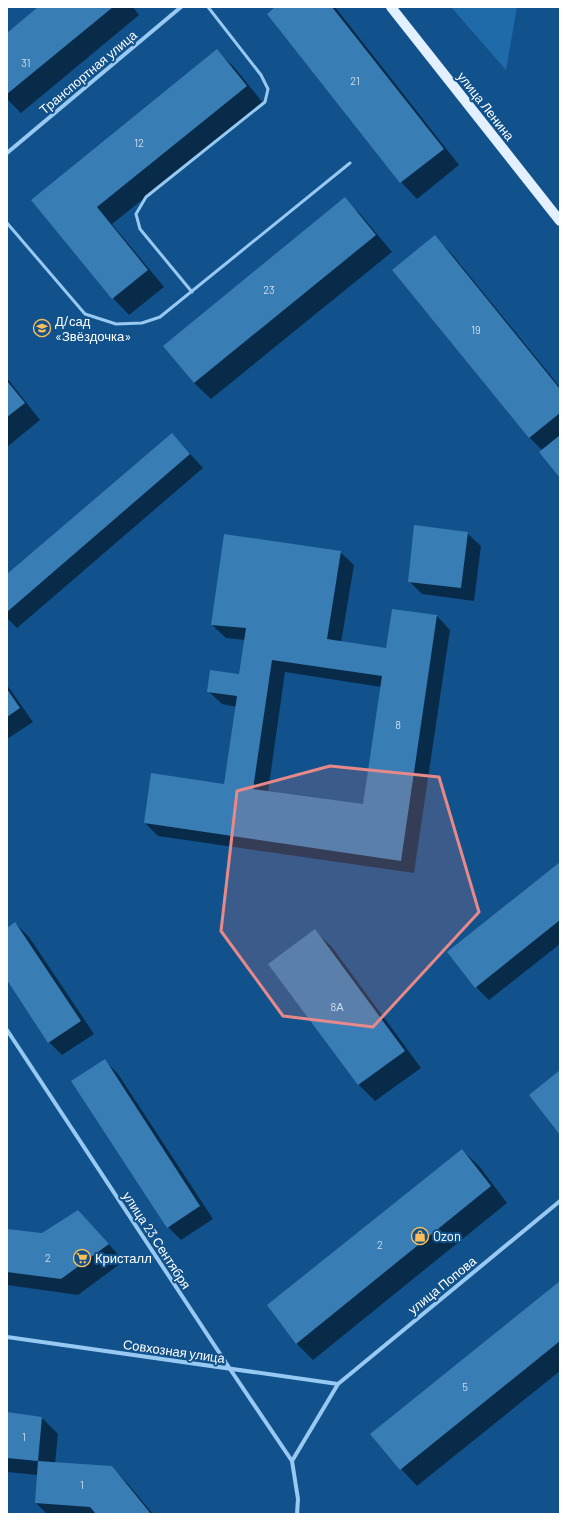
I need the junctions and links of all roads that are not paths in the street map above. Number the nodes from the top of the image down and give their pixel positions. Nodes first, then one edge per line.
1 (181, 7) edge
2 (208, 7) edge
3 (391, 7) edge
4 (7, 153) edge
5 (350, 163) dead end
6 (560, 221) edge
7 (7, 223) edge
8 (192, 292) junction
9 (7, 1030) edge
10 (560, 1201) edge
11 (7, 1337) edge
12 (230, 1369) junction
13 (338, 1384) junction
14 (292, 1461) junction
15 (297, 1514) edge

1 - 4 street, Транспортная улица
2 - 8 lane
3 - 6 main road, улица Ленина
5 - 8 lane
7 - 8 lane
9 - 12 street, улица 23 Сентября
10 - 13 street, улица Попова
11 - 12 street, Совхозная улица
12 - 13 street, Совхозная улица
12 - 14 street, улица 23 Сентября
13 - 14 street
14 - 15 street, улица 23 Сентября

